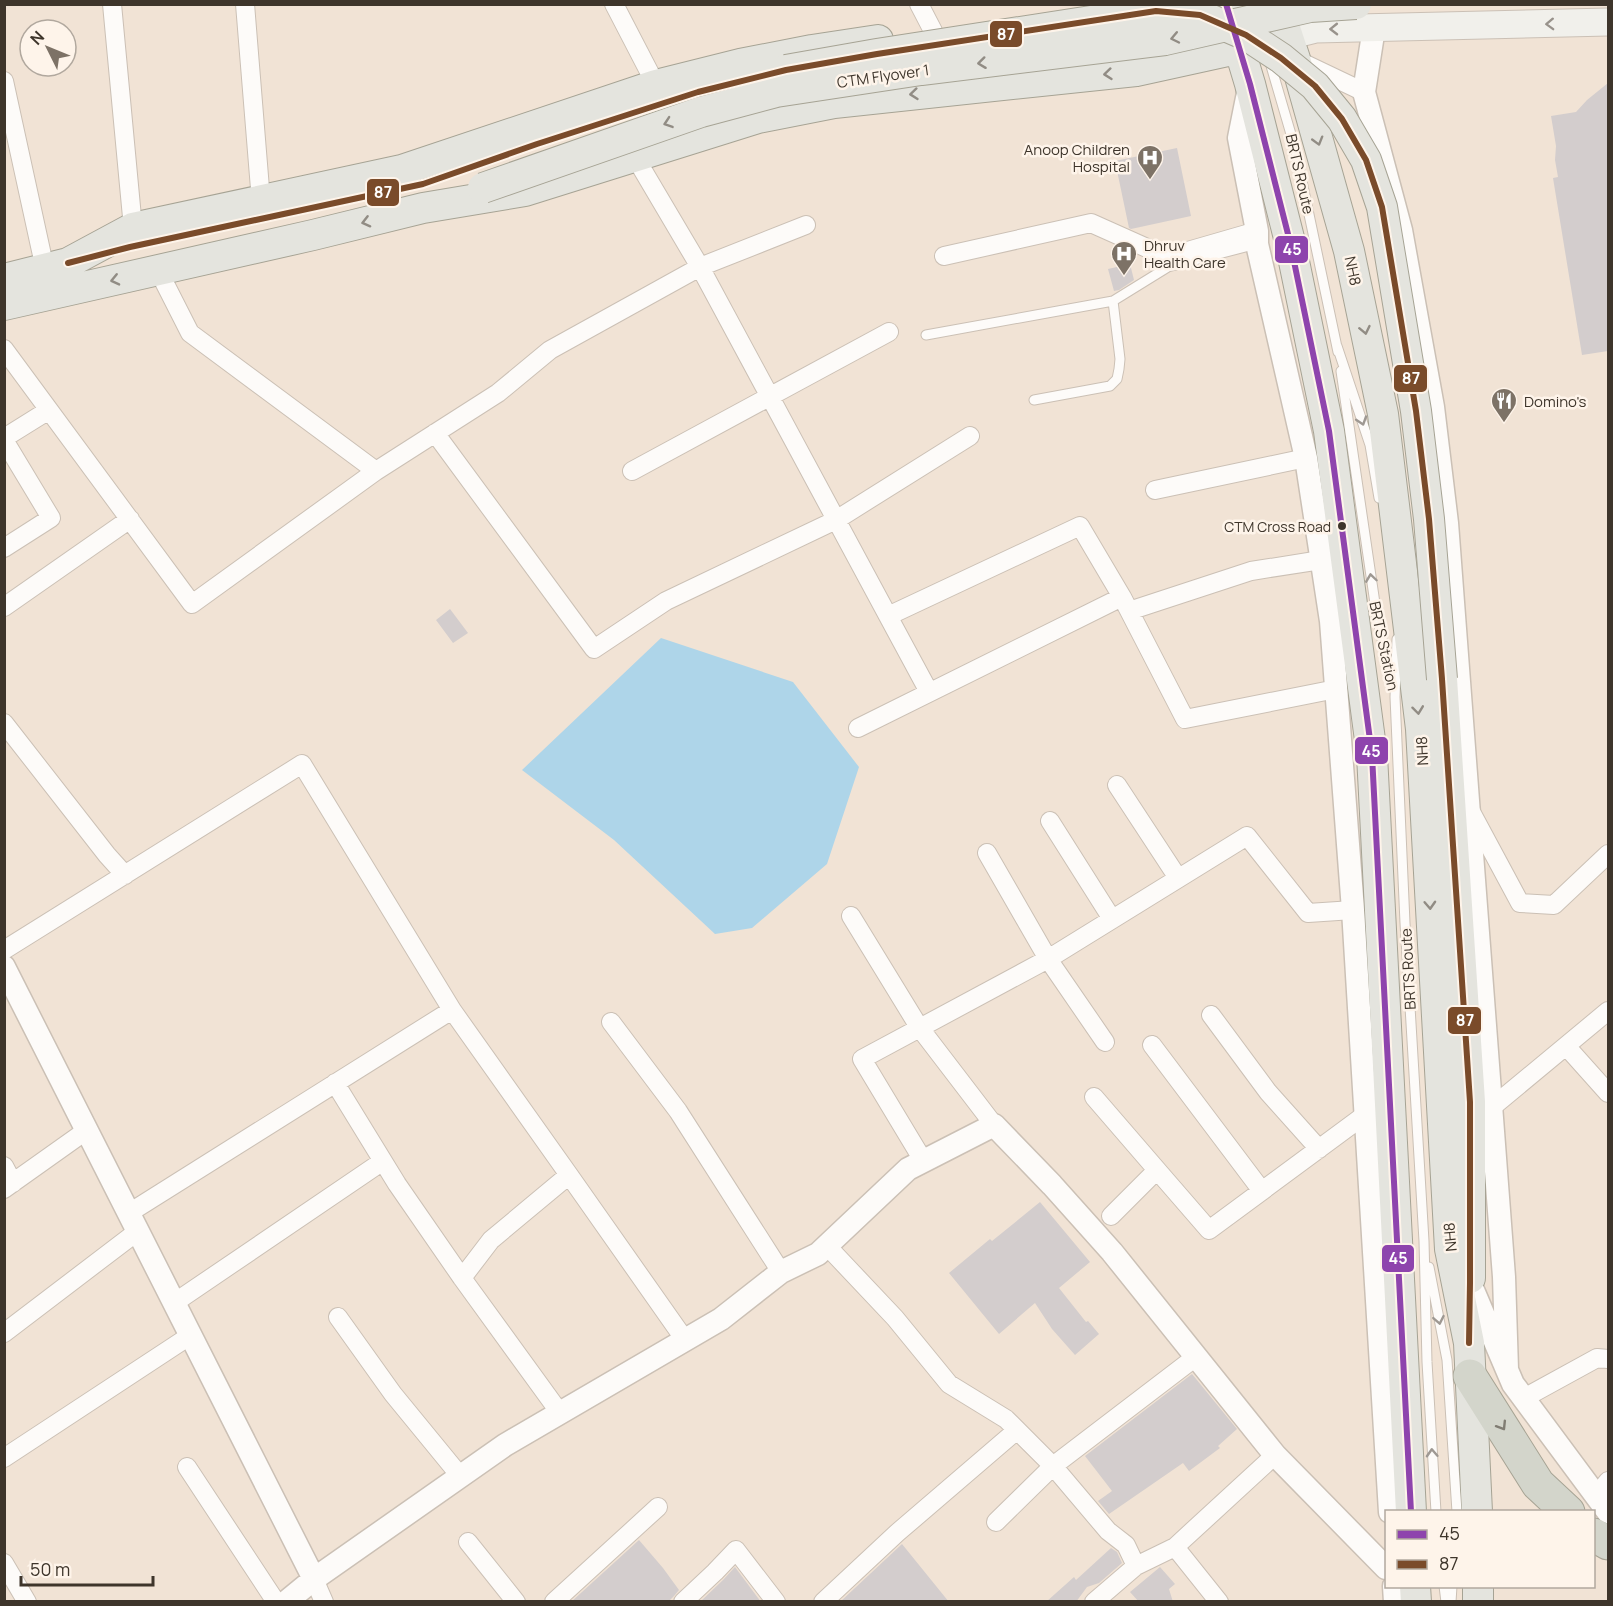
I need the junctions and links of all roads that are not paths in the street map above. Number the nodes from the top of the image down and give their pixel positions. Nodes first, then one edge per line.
1 (112, 4) edge
2 (245, 4) edge
3 (614, 4) edge
4 (920, 4) edge
5 (1115, 4) edge
6 (1226, 4) edge
7 (1356, 4) edge
8 (1266, 9) edge
9 (1608, 22) edge
10 (1374, 28) junction
11 (933, 31) junction
12 (1272, 47) junction
13 (4, 81) edge
14 (1250, 84) junction
15 (656, 85) junction
16 (1364, 92) junction
17 (635, 157) junction
18 (261, 201) junction
19 (423, 208) junction
20 (806, 225) dead end
21 (132, 237) junction
22 (1257, 237) junction
23 (944, 256) dead end
24 (57, 266) junction
25 (700, 267) junction
26 (158, 270) junction
27 (4, 279) edge
28 (1113, 301) junction
29 (4, 305) edge
30 (889, 332) dead end
31 (926, 335) dead end
32 (1337, 346) junction
33 (4, 349) edge
34 (770, 396) junction
35 (1034, 400) dead end
36 (49, 410) junction
37 (435, 433) junction
38 (970, 436) dead end
39 (4, 439) edge
40 (1306, 458) junction
41 (376, 471) junction
42 (632, 471) dead end
43 (1155, 490) dead end
44 (1381, 512) dead end
45 (130, 519) junction
46 (836, 520) junction
47 (4, 548) edge
48 (1321, 560) junction
49 (1395, 601) dead end
50 (1125, 604) junction
51 (4, 607) edge
52 (1397, 612) dead end
53 (888, 616) junction
54 (1397, 633) dead end
55 (1336, 689) junction
56 (929, 692) junction
57 (1395, 697) junction
58 (4, 723) edge
59 (858, 728) dead end
60 (1372, 763) junction
61 (1342, 765) junction
62 (1117, 785) dead end
63 (1468, 806) junction
64 (1050, 821) dead end
65 (987, 853) dead end
66 (1608, 854) edge
67 (125, 874) junction
68 (1178, 878) junction
69 (1353, 910) junction
70 (851, 916) dead end
71 (1112, 919) junction
72 (4, 950) edge
73 (1048, 959) junction
74 (4, 967) edge
75 (452, 1010) junction
76 (1608, 1011) edge
77 (1211, 1016) dead end
78 (611, 1022) dead end
79 (919, 1027) junction
80 (1105, 1042) dead end
81 (1152, 1045) dead end
82 (1566, 1046) junction
83 (335, 1083) junction
84 (1608, 1093) edge
85 (1094, 1096) dead end
86 (1491, 1108) junction
87 (1366, 1114) junction
88 (994, 1125) junction
89 (87, 1130) junction
90 (1319, 1149) junction
91 (383, 1161) junction
92 (924, 1162) junction
93 (4, 1166) edge
94 (1157, 1170) junction
95 (569, 1174) junction
96 (9, 1186) edge
97 (1262, 1191) junction
98 (1111, 1216) dead end
99 (133, 1222) junction
100 (1424, 1242) junction
101 (827, 1246) junction
102 (781, 1272) junction
103 (462, 1278) junction
104 (1470, 1283) junction
105 (174, 1303) junction
106 (338, 1317) dead end
107 (4, 1333) edge
108 (190, 1335) junction
109 (685, 1341) junction
110 (1469, 1343) junction
111 (1197, 1356) junction
112 (1608, 1359) edge
113 (1507, 1369) junction
114 (1470, 1376) junction
115 (1524, 1398) junction
116 (560, 1413) junction
117 (1017, 1430) junction
118 (1275, 1455) junction
119 (4, 1458) edge
120 (1053, 1466) junction
121 (187, 1467) dead end
122 (460, 1477) junction
123 (1604, 1496) edge
124 (658, 1507) dead end
125 (1390, 1510) edge
126 (1411, 1510) edge
127 (1436, 1510) edge
128 (1457, 1510) edge
129 (1477, 1510) edge
130 (1566, 1510) edge
131 (996, 1522) dead end
132 (468, 1542) dead end
133 (1175, 1546) junction
134 (4, 1563) edge
135 (1136, 1566) junction
136 (1385, 1567) edge
137 (314, 1580) junction
138 (10, 1587) edge
139 (27, 1602) edge
140 (276, 1602) edge
141 (286, 1602) edge
142 (324, 1602) edge
143 (516, 1602) edge
144 (554, 1602) edge
145 (683, 1602) edge
146 (776, 1602) edge
147 (824, 1602) edge
148 (1094, 1602) edge
149 (1219, 1602) edge

1 - 21 street
2 - 18 street
3 - 15 street
4 - 11 street
5 - 11 main road
6 - 12 main road, NH8
7 -> 19 main road, CTM Flyover 1, bridge
8 - 12 main road, NH8
9 -> 10 main road
10 -> 12 main road
10 - 16 street
11 - 15 main road
12 - 14 main road, NH8
12 - 16 street
12 -> 17 main road
12 - 32 lane, BRTS Route
12 -> 110 main road, NH8
13 - 24 street
14 - 22 street
14 - 60 main road, NH8
15 - 18 main road
16 - 63 street
17 - 19 main road
17 - 25 street
18 - 21 main road
19 -> 26 main road
20 - 25 street
21 - 24 main road
21 - 104 main road, bridge
22 - 23 street
22 - 28 lane
22 - 40 street
24 - 27 main road
25 - 34 street
25 - 37 street
26 -> 29 main road
26 - 41 street
28 - 31 lane
28 - 35 lane
30 - 34 street
32 -> 44 lane
57 -> 32 lane, BRTS Station
33 - 36 street
34 - 42 street
34 - 46 street
36 - 39 street
36 - 45 street
37 - 41 street
37 - 46 street
38 - 46 street
39 - 47 street
40 - 43 street
40 - 48 street
41 - 45 street
45 - 51 street
46 - 53 street
48 - 50 street
48 - 55 street
49 - 52 lane, BRTS Station
50 - 53 street
50 - 55 street
50 - 56 street
53 - 56 street
54 - 57 lane, BRTS Station
55 - 61 street
56 - 59 street
57 - 100 lane, BRTS Route
58 - 67 street
60 - 61 street
60 - 126 main road, NH8
61 - 69 street
62 - 68 street
63 - 66 street
63 - 86 street
64 - 71 street
65 - 73 street
67 - 72 street
67 - 75 street
68 - 69 street
68 - 71 street
69 - 87 street
70 - 79 street
71 - 73 street
73 - 79 street
73 - 80 street
74 - 89 street
75 - 83 street
75 - 95 street
76 - 82 street
77 - 90 street
78 - 102 street
79 - 88 street
79 - 92 street
81 - 97 street
82 - 84 street
82 - 86 street
83 - 91 street
83 - 99 street
85 - 94 street
86 - 113 street
87 - 90 street
87 - 125 street
88 - 92 street
88 - 111 street
89 - 96 street
89 - 99 street
90 - 97 street
91 - 103 street
91 - 105 street
92 - 101 street
93 - 96 street
94 - 97 street
94 - 98 street
95 - 103 street
95 - 109 street
99 - 105 street
99 - 107 street
127 -> 100 lane, BRTS Route
100 -> 128 lane, BRTS Route
101 - 102 street
101 - 117 street
102 - 109 street
103 - 116 street
104 - 110 main road
104 - 113 street
105 - 108 street
106 - 122 street
108 - 119 street
108 - 137 street
109 - 116 street
110 - 114 main road, NH8
111 - 118 street
111 - 120 street
112 - 115 street
113 - 115 street
114 - 129 main road, NH8
114 -> 130 highway
115 - 123 street
116 - 122 street
117 - 120 street
117 - 147 street
118 - 133 street
118 - 136 street
120 - 131 street
120 - 135 street
121 - 140 street
122 - 137 street
124 - 144 street
132 - 143 street
133 - 135 street
133 - 149 street
134 - 138 street
135 - 148 street
137 - 141 street
137 - 142 street
138 - 139 street
145 - 146 street

